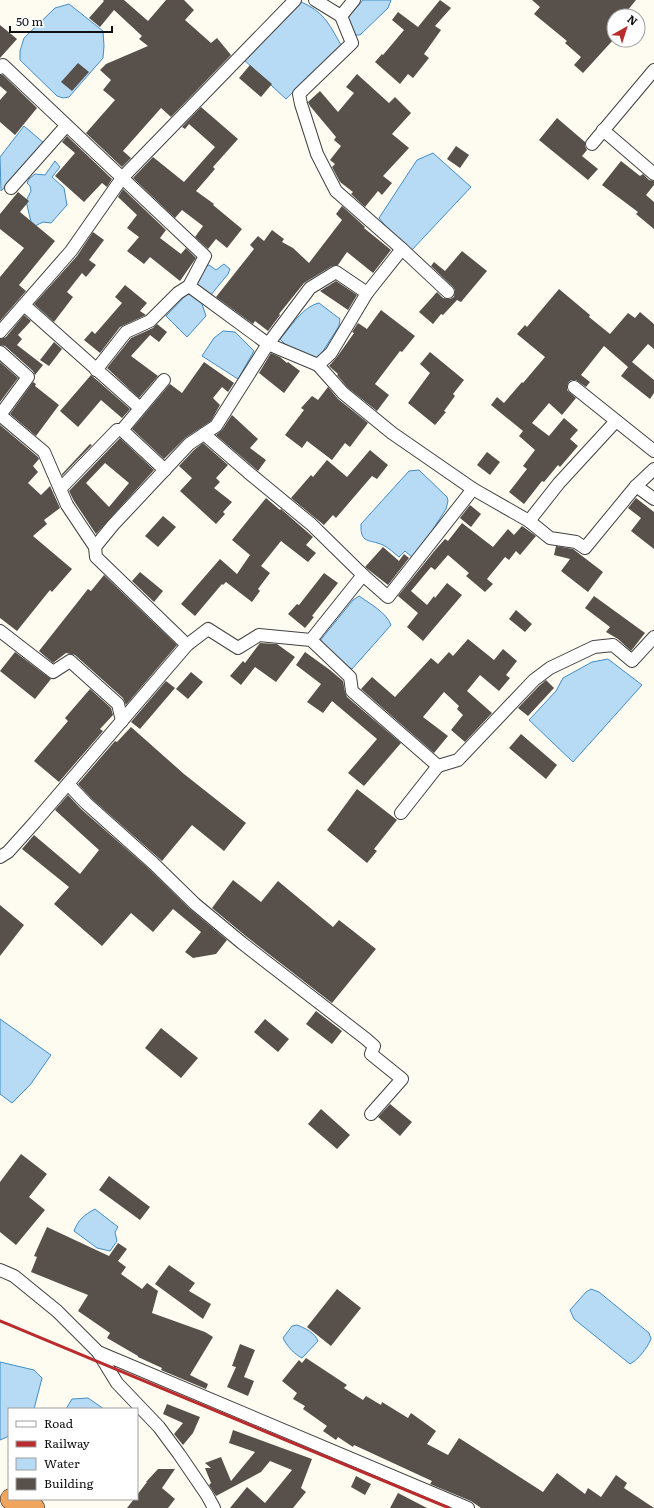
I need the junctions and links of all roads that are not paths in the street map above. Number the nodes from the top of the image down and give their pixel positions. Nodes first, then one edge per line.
1 (295, 0) edge
2 (315, 0) edge
3 (354, 0) edge
4 (341, 16) junction
5 (0, 68) edge
6 (654, 70) edge
7 (66, 126) junction
8 (603, 130) junction
9 (592, 144) dead end
10 (654, 174) edge
11 (122, 178) junction
12 (11, 188) dead end
13 (402, 249) junction
14 (189, 286) junction
15 (448, 292) dead end
16 (367, 293) junction
17 (24, 305) junction
18 (0, 332) edge
19 (268, 344) junction
20 (0, 352) edge
21 (318, 365) junction
22 (96, 370) junction
23 (164, 380) dead end
24 (574, 387) dead end
25 (140, 408) junction
26 (0, 415) edge
27 (616, 421) junction
28 (122, 430) junction
29 (204, 434) junction
30 (654, 452) edge
31 (654, 469) edge
32 (165, 470) junction
33 (636, 486) junction
34 (60, 489) junction
35 (473, 489) junction
36 (654, 499) edge
37 (529, 521) junction
38 (95, 547) junction
39 (363, 575) junction
40 (0, 631) edge
41 (654, 637) edge
42 (311, 640) junction
43 (187, 645) junction
44 (122, 721) junction
45 (438, 766) junction
46 (68, 784) junction
47 (401, 814) dead end
48 (0, 857) edge
49 (371, 1114) dead end
50 (0, 1270) edge
51 (98, 1352) junction
52 (15, 1500) edge
53 (34, 1508) edge
54 (214, 1508) edge
55 (468, 1508) edge

1 - 11 street
2 - 4 street
3 - 4 street
4 - 13 street
5 - 7 street
6 - 8 street
7 - 11 street
7 - 12 street
8 - 9 street
8 - 10 street
11 - 14 street
11 - 17 street
13 - 15 street
13 - 16 street
14 - 19 street
14 - 22 street
16 - 19 street
16 - 21 street
17 - 18 street
17 - 22 street
19 - 21 street
19 - 29 street
20 - 26 street
21 - 35 street
22 - 25 street
23 - 25 street
24 - 27 street
25 - 28 street
26 - 34 street
27 - 30 street
27 - 37 street
28 - 32 street
28 - 34 street
29 - 32 street
29 - 39 street
31 - 33 street
32 - 38 street
33 - 36 street
33 - 37 street
34 - 38 street
35 - 37 street
35 - 39 street
38 - 43 street
39 - 42 street
40 - 44 street
41 - 45 street
42 - 43 street
42 - 45 street
43 - 44 street
44 - 46 street
45 - 47 street
46 - 48 street
46 - 49 street
50 - 51 street
51 - 54 street
51 - 55 street
52 - 53 highway

